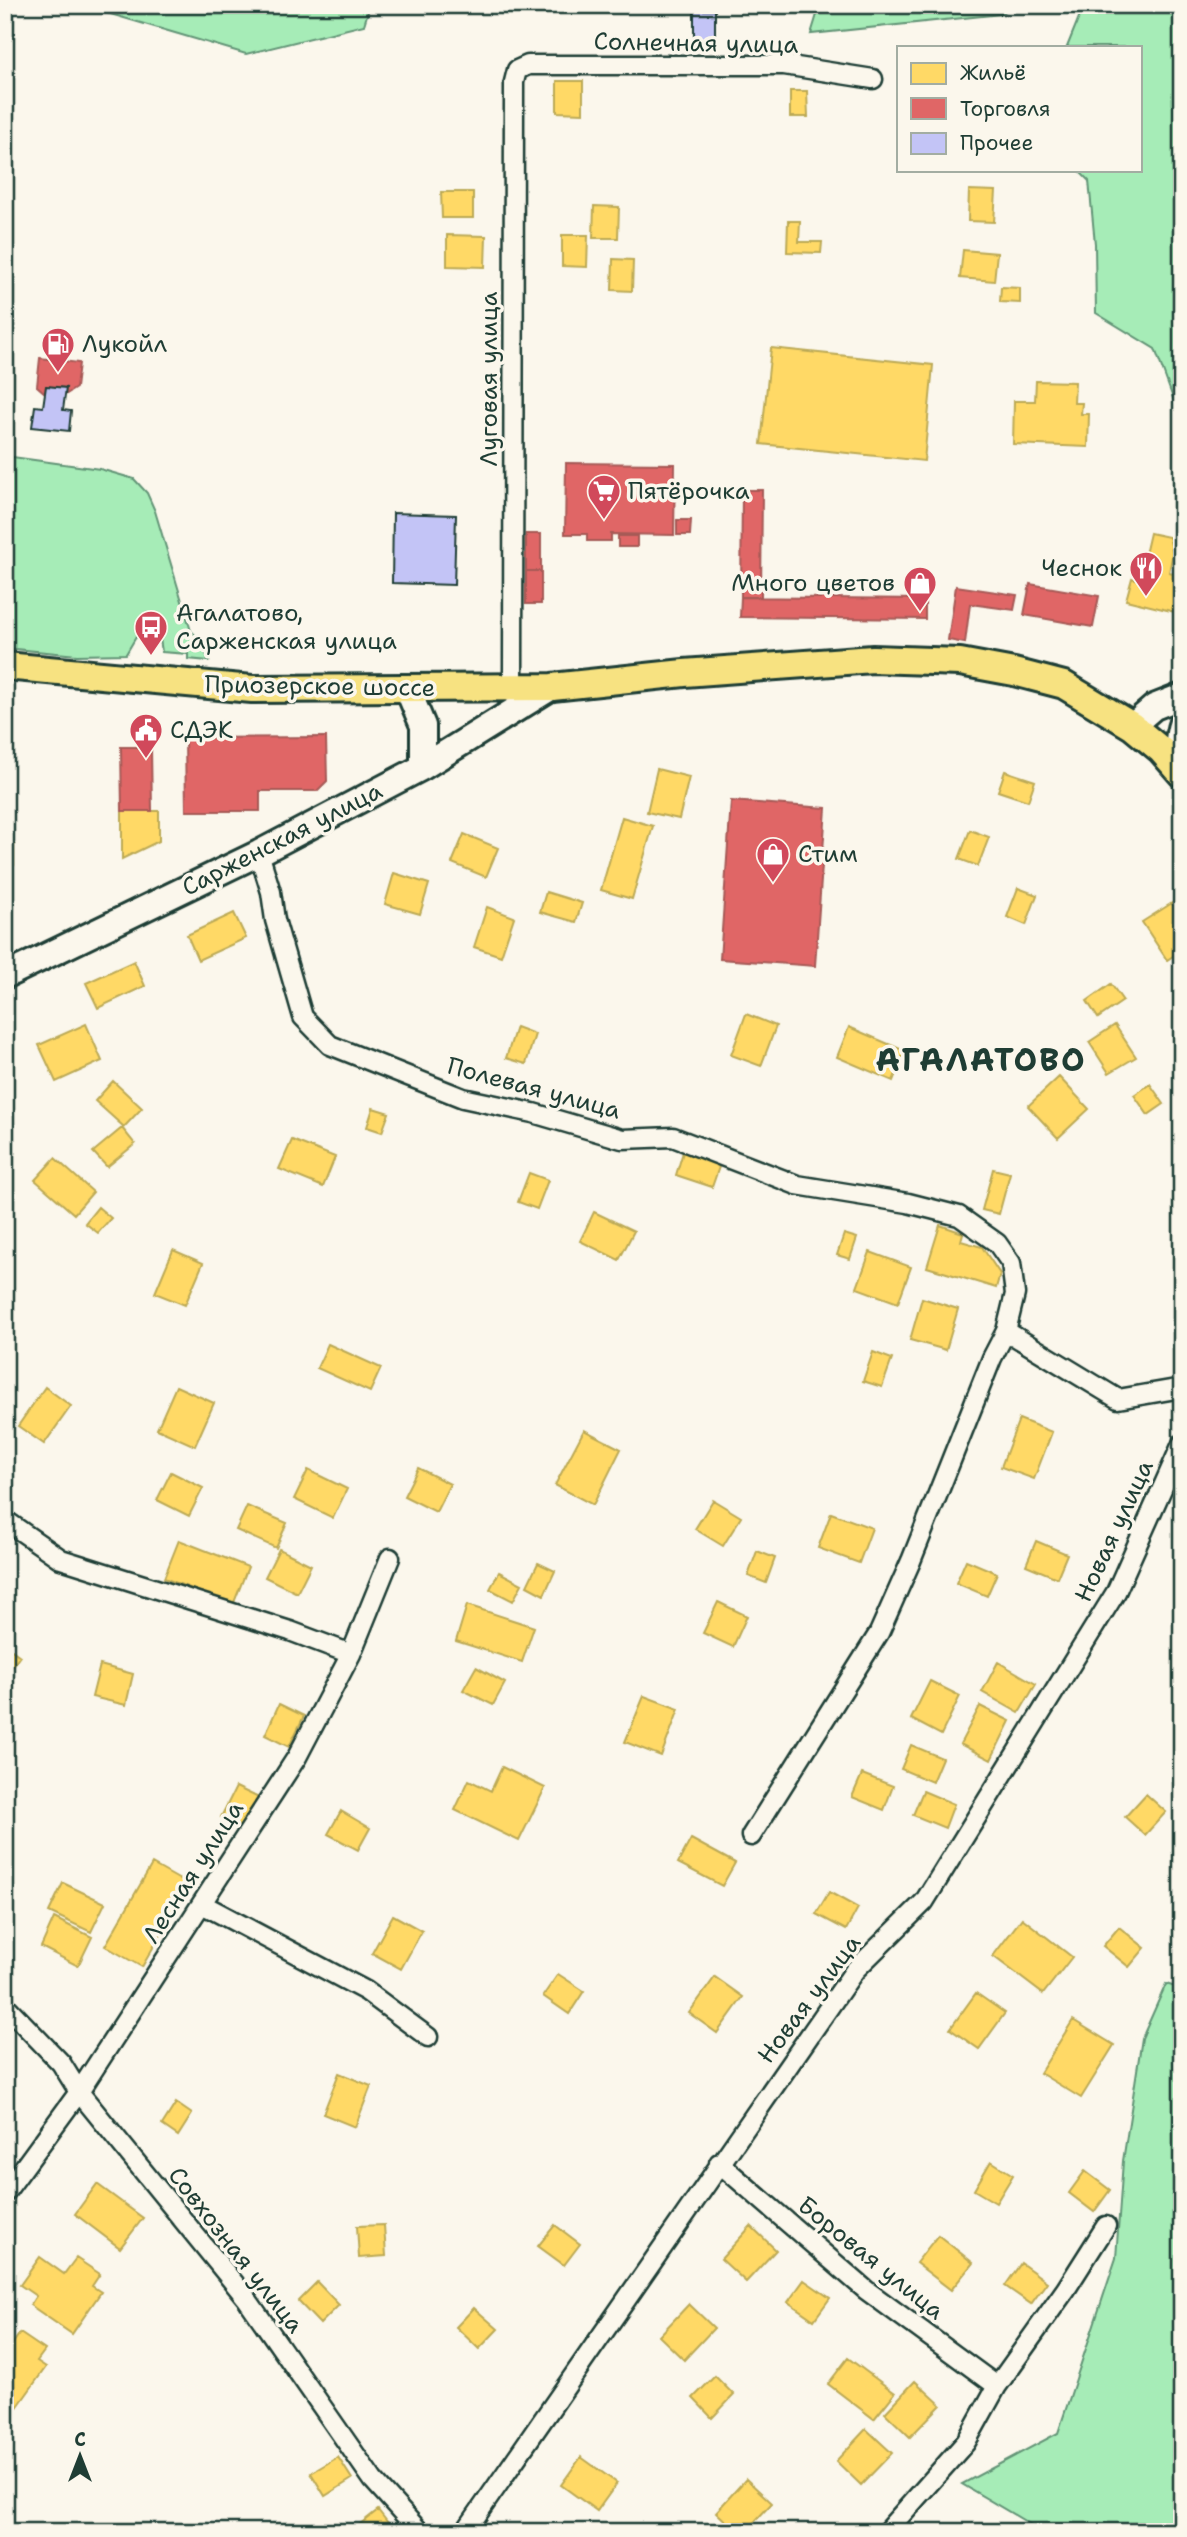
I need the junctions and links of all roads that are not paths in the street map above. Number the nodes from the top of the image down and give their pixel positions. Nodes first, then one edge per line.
1 (517, 70) joint
2 (873, 79) dead end
3 (5, 666) edge
4 (552, 687) junction
5 (407, 688) junction
6 (513, 688) junction
7 (1182, 696) edge
8 (1182, 722) edge
9 (1132, 726) junction
10 (423, 767) junction
11 (1182, 773) edge
12 (259, 853) junction
13 (5, 976) edge
14 (1006, 1331) junction
15 (1182, 1388) edge
16 (1182, 1444) edge
17 (5, 1520) edge
18 (390, 1558) dead end
19 (351, 1654) junction
20 (751, 1836) dead end
21 (202, 1904) junction
22 (5, 2006) edge
23 (428, 2038) dead end
24 (79, 2092) junction
25 (719, 2164) junction
26 (5, 2193) edge
27 (1106, 2226) dead end
28 (997, 2386) junction
29 (419, 2532) edge
30 (465, 2532) edge
31 (886, 2532) edge

1 - 2 street, Солнечная улица
1 - 6 street, Луговая улица
3 - 5 main road, Приозерское шоссе
4 - 6 main road, Приозерское шоссе
4 - 9 main road, Приозерское шоссе
4 - 10 main road, Сарженская улица
5 - 6 main road, Приозерское шоссе
5 - 10 main road
7 - 9 main road
8 - 11 main road
9 - 11 main road, Приозерское шоссе
10 - 12 main road, Сарженская улица
12 - 13 main road, Сарженская улица
12 - 14 street, Полевая улица
14 - 15 street
14 - 20 street, Полевая улица
16 - 25 street, Новая улица
17 - 19 street
18 - 19 street, Лесная улица
19 - 21 street, Лесная улица
21 - 23 street
21 - 24 street, Лесная улица
22 - 24 street, Совхозная улица
24 - 26 street, Лесная улица
24 - 29 street, Совхозная улица
25 - 28 street, Боровая улица
25 - 30 street, Новая улица
27 - 28 street
28 - 31 street

